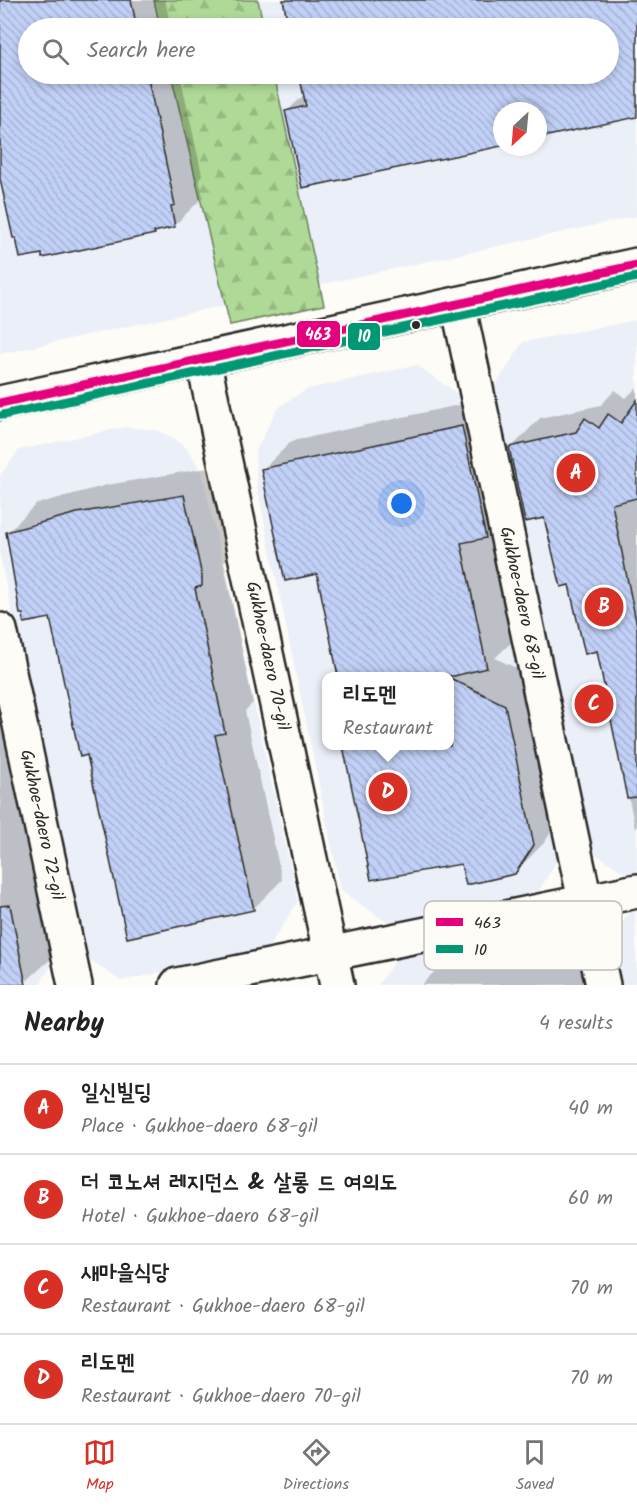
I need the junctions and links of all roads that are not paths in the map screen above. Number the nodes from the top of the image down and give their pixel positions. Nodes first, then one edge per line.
1 (637, 265) edge
2 (458, 304) junction
3 (203, 359) junction
4 (0, 403) edge
5 (0, 630) edge
6 (637, 891) edge
7 (585, 901) edge
8 (590, 901) edge
9 (424, 935) edge
10 (330, 954) junction
11 (600, 970) edge
12 (75, 985) edge
13 (177, 985) edge
14 (337, 985) edge
15 (603, 985) edge

1 - 2 street
2 - 3 street
2 - 7 street, Gukhoe-daero 68-gil
3 - 4 street
3 - 10 street, Gukhoe-daero 70-gil
5 - 12 street, Gukhoe-daero 72-gil
6 - 8 street
9 - 10 street
10 - 13 street
10 - 14 street, Gukhoe-daero 70-gil
11 - 15 street, Gukhoe-daero 68-gil

